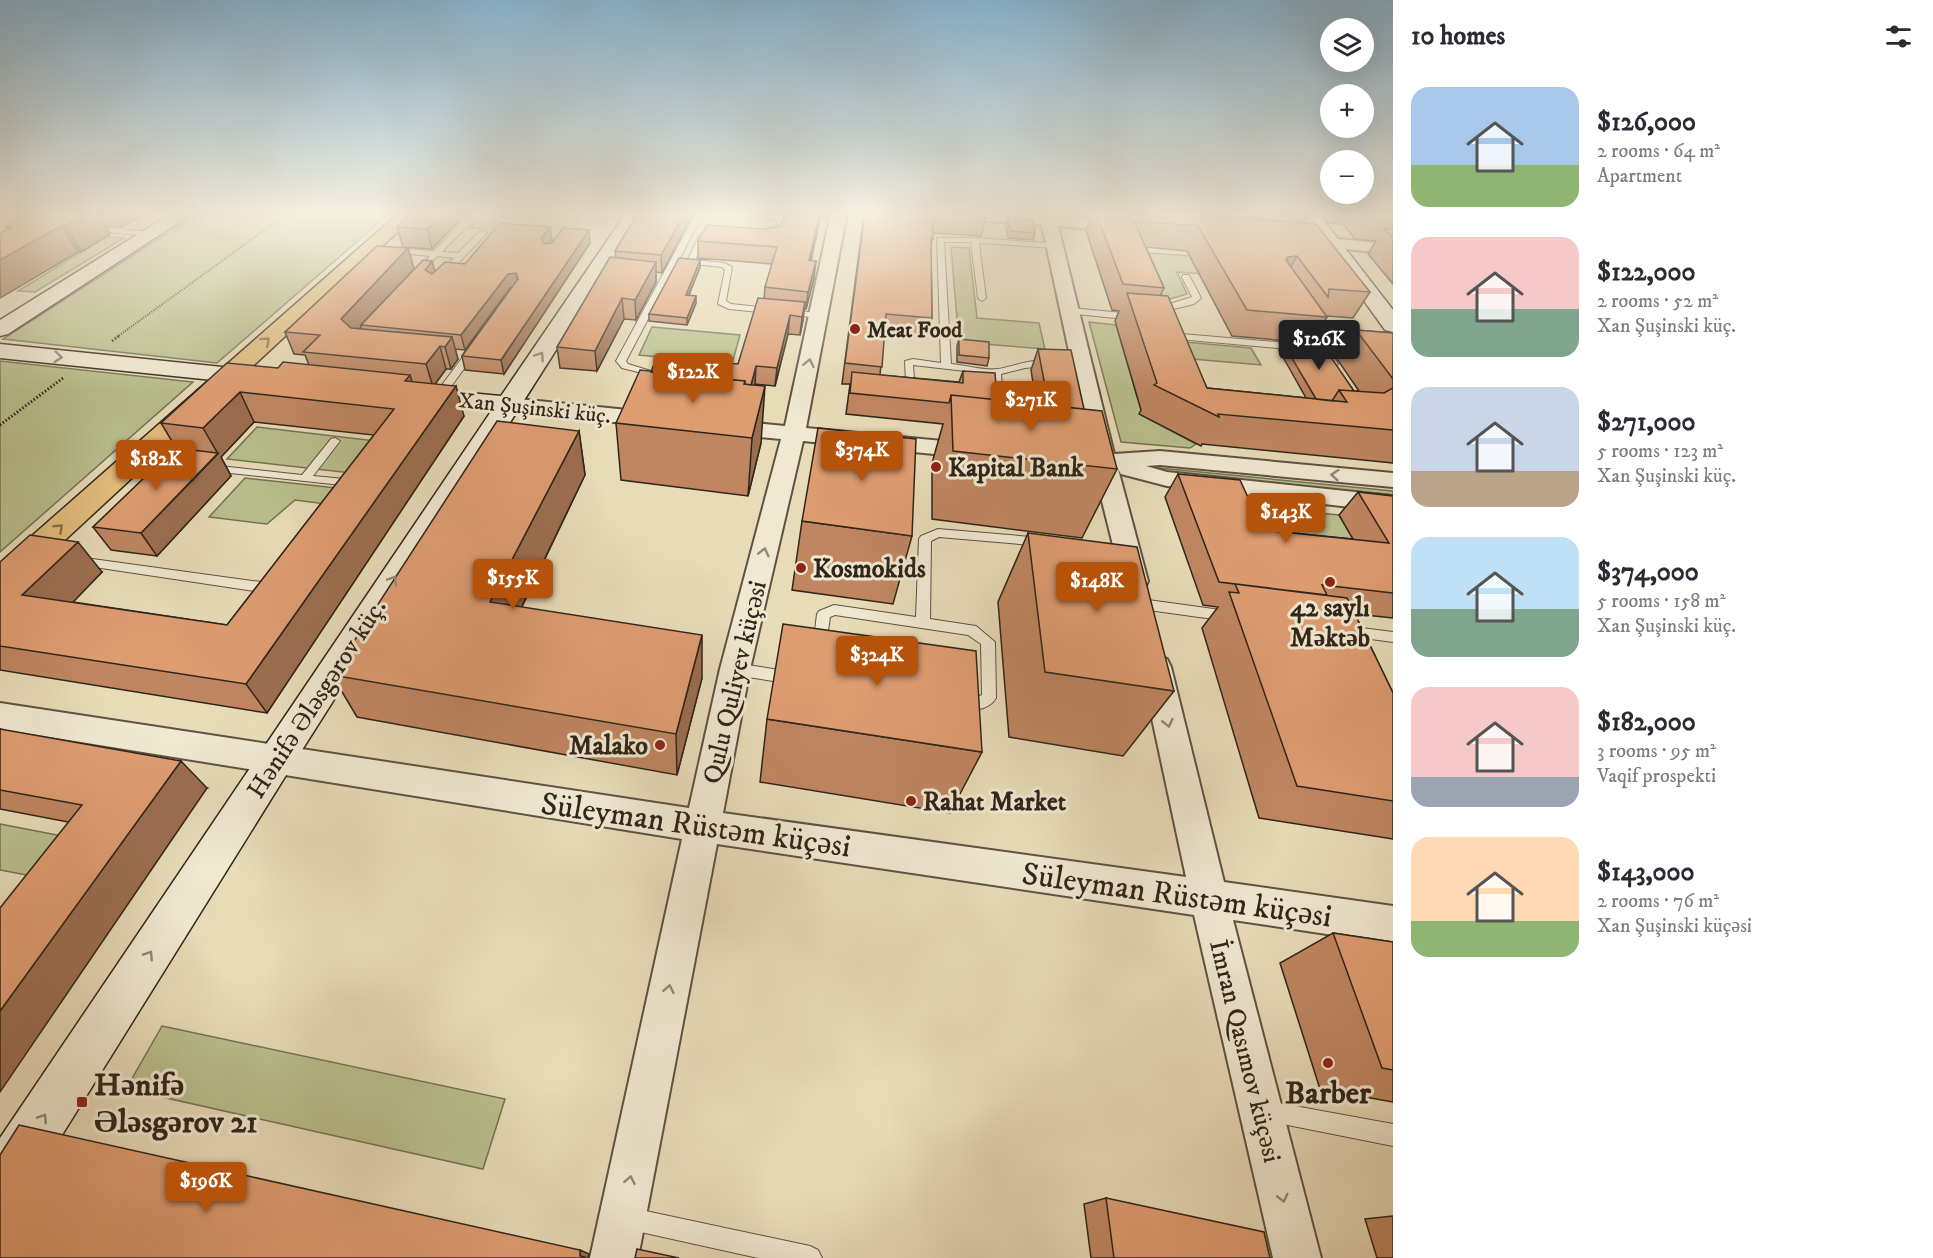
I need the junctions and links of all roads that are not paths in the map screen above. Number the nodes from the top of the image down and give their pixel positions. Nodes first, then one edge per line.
1 (90, 272) edge
2 (347, 272) edge
3 (420, 272) edge
4 (445, 272) edge
5 (602, 272) edge
6 (669, 272) edge
7 (728, 272) edge
8 (827, 272) edge
9 (942, 272) edge
10 (979, 272) edge
11 (1061, 272) edge
12 (1353, 272) edge
13 (654, 277) edge
14 (665, 278) junction
15 (1186, 278) dead end
16 (410, 282) edge
17 (435, 282) edge
18 (982, 298) dead end
19 (1070, 311) junction
20 (1297, 312) edge
21 (818, 316) junction
22 (1140, 318) edge
23 (1152, 319) edge
24 (1163, 320) junction
25 (1393, 325) edge
26 (0, 329) edge
27 (482, 336) edge
28 (1170, 336) junction
29 (1175, 346) edge
30 (1322, 349) junction
31 (0, 351) edge
32 (458, 354) dead end
33 (469, 355) junction
34 (946, 364) junction
35 (1071, 366) junction
36 (996, 372) junction
37 (229, 374) junction
38 (1341, 376) edge
39 (287, 381) edge
40 (392, 392) edge
41 (438, 397) junction
42 (507, 404) junction
43 (639, 407) junction
44 (680, 422) edge
45 (703, 425) edge
46 (794, 434) junction
47 (335, 441) dead end
48 (996, 453) edge
49 (134, 459) junction
50 (1068, 459) edge
51 (1104, 462) junction
52 (305, 478) junction
53 (1393, 480) edge
54 (358, 484) edge
55 (1393, 504) edge
56 (1056, 543) edge
57 (66, 559) edge
58 (0, 582) edge
59 (278, 589) edge
60 (1141, 604) junction
61 (1244, 618) edge
62 (923, 623) junction
63 (1336, 629) edge
64 (1393, 637) edge
65 (819, 659) edge
66 (735, 669) junction
67 (804, 680) edge
68 (952, 702) edge
69 (0, 716) edge
70 (275, 760) junction
71 (702, 826) junction
72 (1209, 898) junction
73 (1393, 925) edge
74 (1262, 1110) junction
75 (1393, 1134) edge
76 (0, 1185) edge
77 (623, 1217) junction
78 (615, 1258) edge
79 (810, 1258) edge
80 (1297, 1258) edge

1 - 26 street
37 -> 2 main road
3 - 16 lane
4 - 17 lane
42 -> 5 street, Hənifə Ələsgərov küç.
6 - 14 lane
7 - 21 lane
8 - 21 street, Qulu Quliyev küçəsi
9 - 34 lane
10 - 18 lane
11 - 19 street, İmran Qasımov küçəsi
12 - 25 street
13 - 14 lane
14 - 43 lane
15 - 24 lane
19 - 22 lane
19 - 35 street, İmran Qasımov küçəsi
20 - 30 lane
46 -> 21 street, Qulu Quliyev küçəsi
23 - 24 lane
24 - 28 lane
27 - 33 lane
28 - 29 lane
28 - 30 lane
30 - 38 lane
31 -> 37 street
32 - 33 lane
33 - 41 lane
34 - 36 lane
34 - 36 lane
35 - 36 lane
35 - 51 street, İmran Qasımov küçəsi
37 - 39 street
37 - 49 main road
40 - 41 street, Xan Şuşinski küç.
41 - 42 street, Xan Şuşinski küç.
42 - 43 street, Xan Şuşinski küç.
70 -> 42 street, Hənifə Ələsgərov küç.
43 - 44 street, Xan Şuşinski küç.
45 - 46 street
46 - 48 street
66 -> 46 street, Qulu Quliyev küçəsi
47 - 52 lane
49 - 52 lane
58 -> 49 main road
50 - 51 street
53 -> 51 street
51 - 55 street
51 - 60 street, İmran Qasımov küçəsi
52 - 54 lane
56 - 62 lane
57 - 59 lane
60 - 61 lane
60 -> 72 street, İmran Qasımov küçəsi
62 - 65 lane
62 - 68 lane
63 - 64 lane
66 - 67 lane
66 - 71 street, Qulu Quliyev küçəsi
69 - 70 street, Süleyman Rüstəm küçəsi
70 - 71 street, Süleyman Rüstəm küçəsi
76 -> 70 street, Hənifə Ələsgərov küç.
71 - 72 street, Süleyman Rüstəm küçəsi
77 -> 71 street, Qulu Quliyev küçəsi
72 - 73 street, Süleyman Rüstəm küçəsi
72 - 74 street, İmran Qasımov küçəsi
74 - 75 lane
74 -> 80 street, İmran Qasımov küçəsi
77 - 78 street, Qulu Quliyev küçəsi
77 - 79 lane

